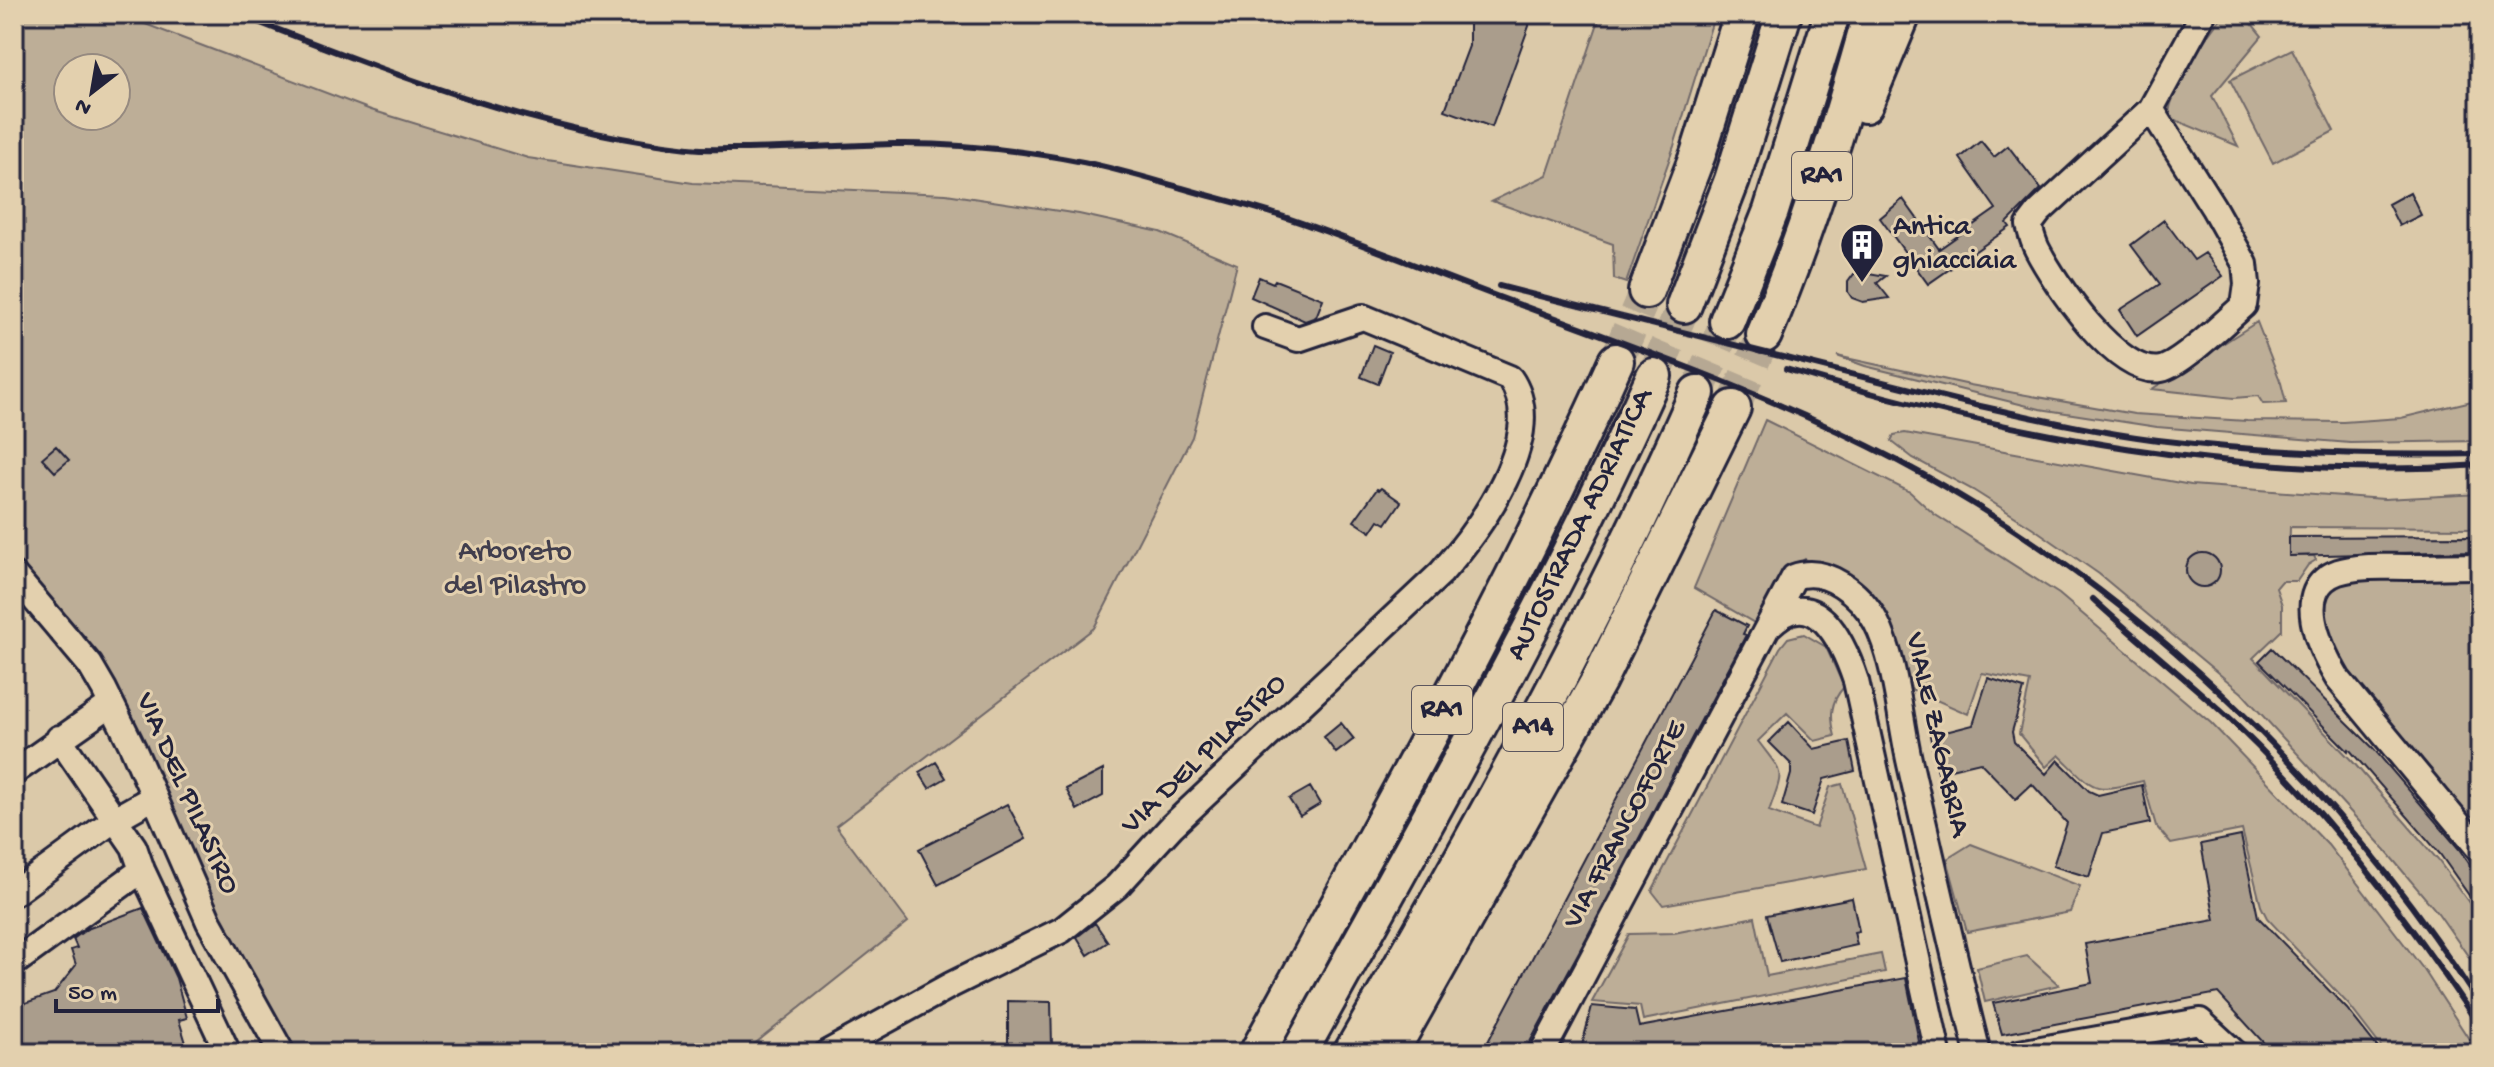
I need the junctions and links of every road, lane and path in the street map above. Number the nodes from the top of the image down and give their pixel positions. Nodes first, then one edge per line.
1 (1735, 14) edge
2 (1742, 14) edge
3 (1784, 14) edge
4 (1832, 14) edge
5 (1871, 14) edge
6 (1903, 14) edge
7 (2203, 14) edge
8 (1720, 86) junction
9 (2151, 109) junction
10 (1646, 291) tunnel mouth
11 (1684, 305) tunnel mouth
12 (1727, 321) tunnel mouth
13 (1265, 327) dead end
14 (1616, 361) tunnel mouth
15 (1654, 376) tunnel mouth
16 (1697, 393) tunnel mouth
17 (1733, 408) tunnel mouth
18 (2480, 566) edge
19 (17, 583) edge
20 (1768, 628) junction
21 (111, 704) junction
22 (59, 738) junction
23 (14, 772) edge
24 (154, 797) junction
25 (115, 819) junction
26 (2480, 850) edge
27 (142, 870) junction
28 (14, 893) edge
29 (1337, 905) junction
30 (14, 963) edge
31 (228, 1053) edge
32 (282, 1053) edge
33 (827, 1053) edge
34 (1236, 1053) edge
35 (1257, 1053) edge
36 (1299, 1053) edge
37 (1351, 1053) edge
38 (1390, 1053) edge
39 (1542, 1053) edge
40 (1938, 1053) edge
41 (1978, 1053) edge
42 (2019, 1053) edge
43 (2235, 1053) edge

1 - 8 highway
2 - 8 highway
3 - 11 highway
4 - 12 highway
5 - 6 highway, RA1
7 - 9 street
8 - 10 highway
9 - 9 street
13 - 33 street, VIA DEL PILASTRO
14 - 29 highway, RA1
15 - 36 highway, AUTOSTRADA ADRIATICA / A14
16 - 37 highway, AUTOSTRADA ADRIATICA / A14
17 - 38 highway
18 - 26 street
19 - 21 street, VIA DEL PILASTRO
20 - 39 street, VIA FRANCOFORTE
20 - 40 street
20 - 41 street, VIALE ZAGABRIA
21 - 22 street
21 - 24 street, VIA DEL PILASTRO
22 - 23 street
22 - 25 street
24 - 25 street
24 - 32 street, VIA DEL PILASTRO
25 - 27 street
25 - 28 street
27 - 30 street
27 - 31 street
29 - 34 highway
29 - 35 highway, RA1
42 - 43 street

